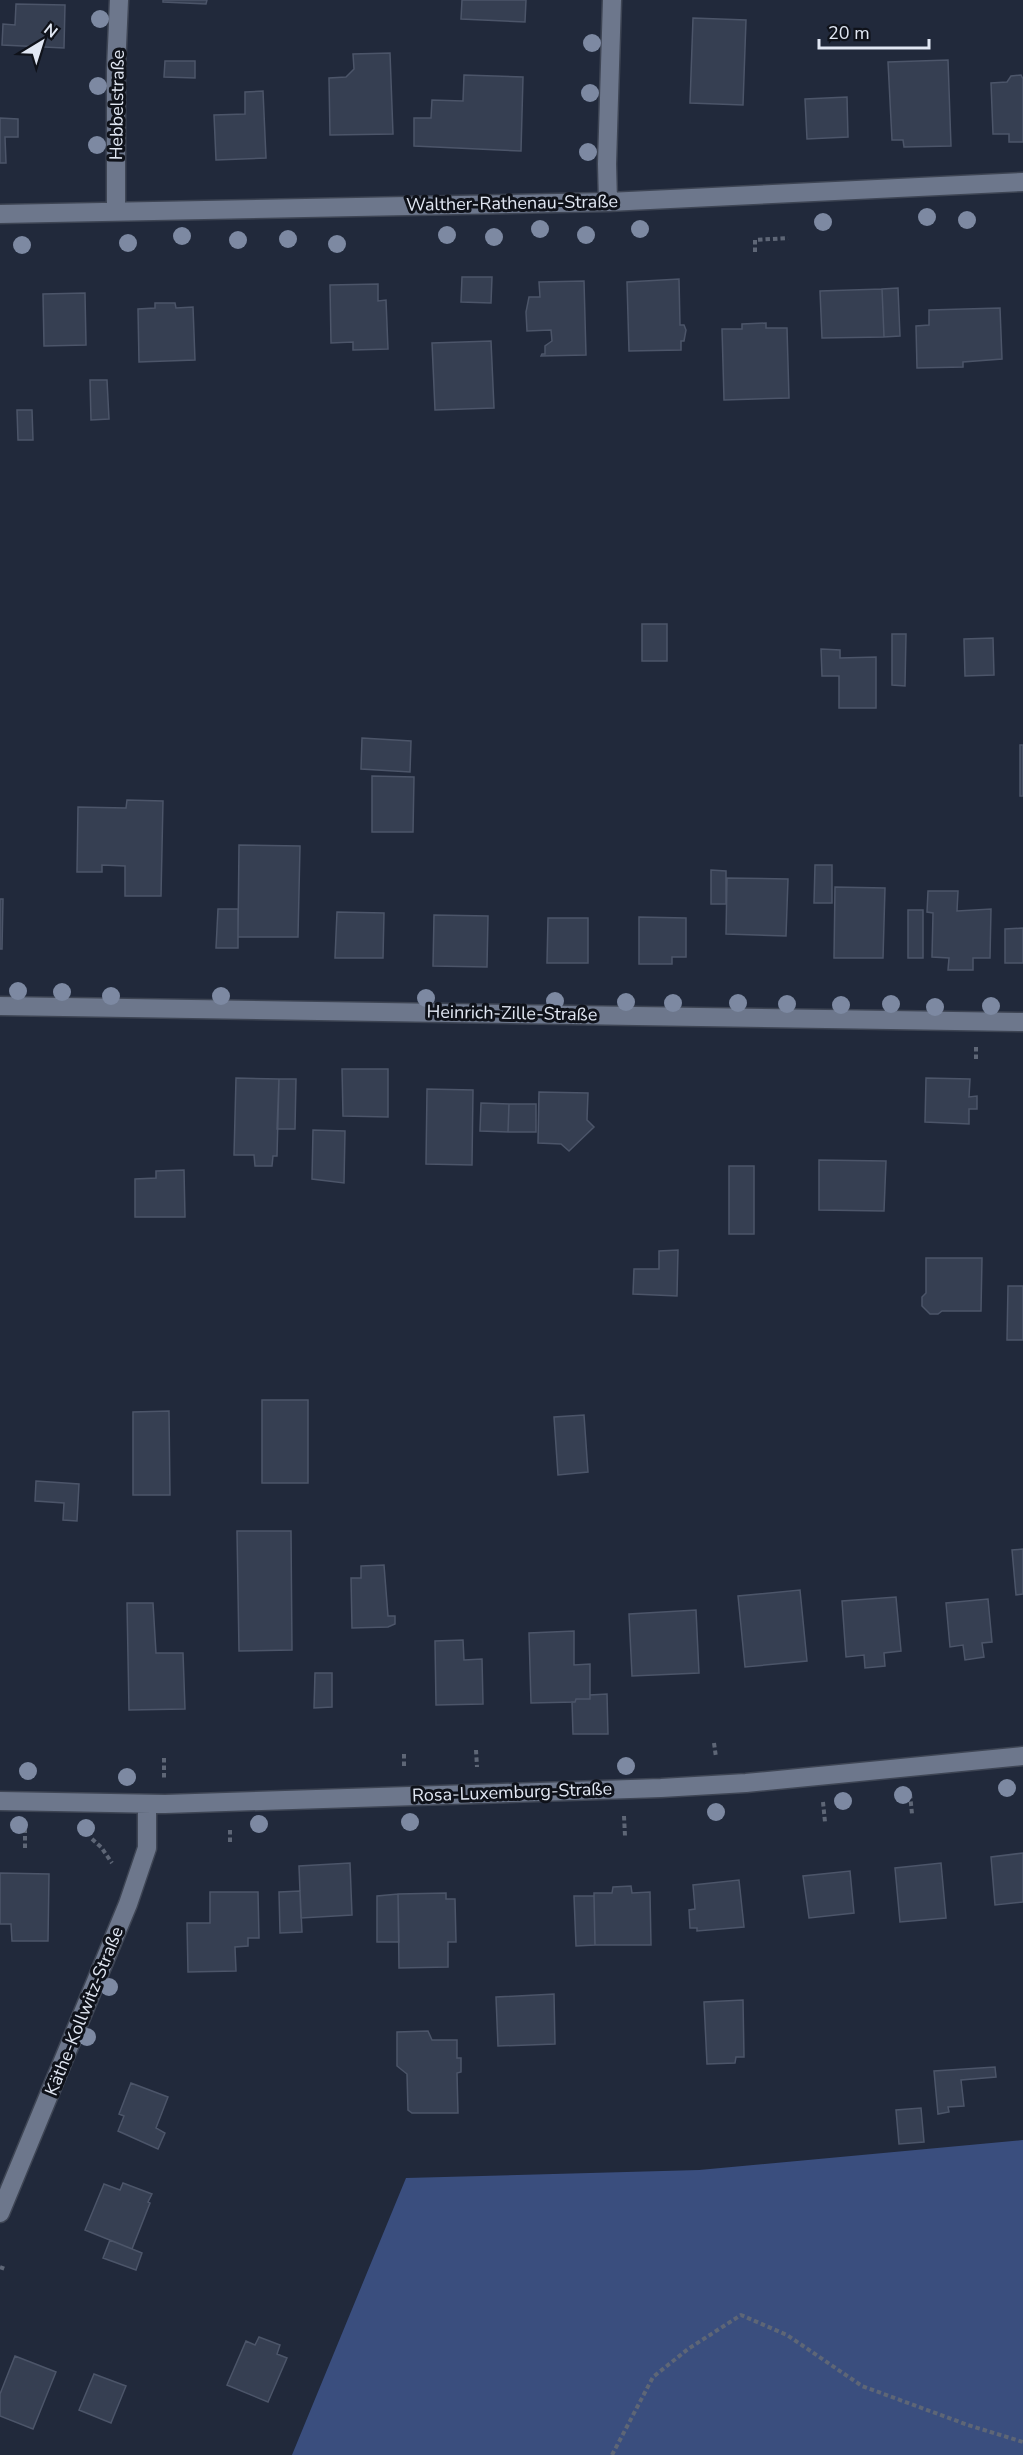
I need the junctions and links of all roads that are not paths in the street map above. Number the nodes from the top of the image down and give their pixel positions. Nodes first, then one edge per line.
1 (119, 0) edge
2 (612, 0) edge
3 (1023, 182) edge
4 (608, 202) junction
5 (116, 211) junction
6 (0, 214) edge
7 (0, 1006) edge
8 (1023, 1022) edge
9 (1023, 1756) edge
10 (0, 1801) edge
11 (147, 1804) junction
12 (0, 2214) edge

1 - 5 street, Hebbelstraße
2 - 4 street
3 - 4 street, Walther-Rathenau-Straße
4 - 5 street, Walther-Rathenau-Straße
5 - 6 street, Walther-Rathenau-Straße
7 - 8 street, Heinrich-Zille-Straße
9 - 11 street, Rosa-Luxemburg-Straße
10 - 11 street, Rosa-Luxemburg-Straße
11 - 12 street, Käthe-Kollwitz-Straße

